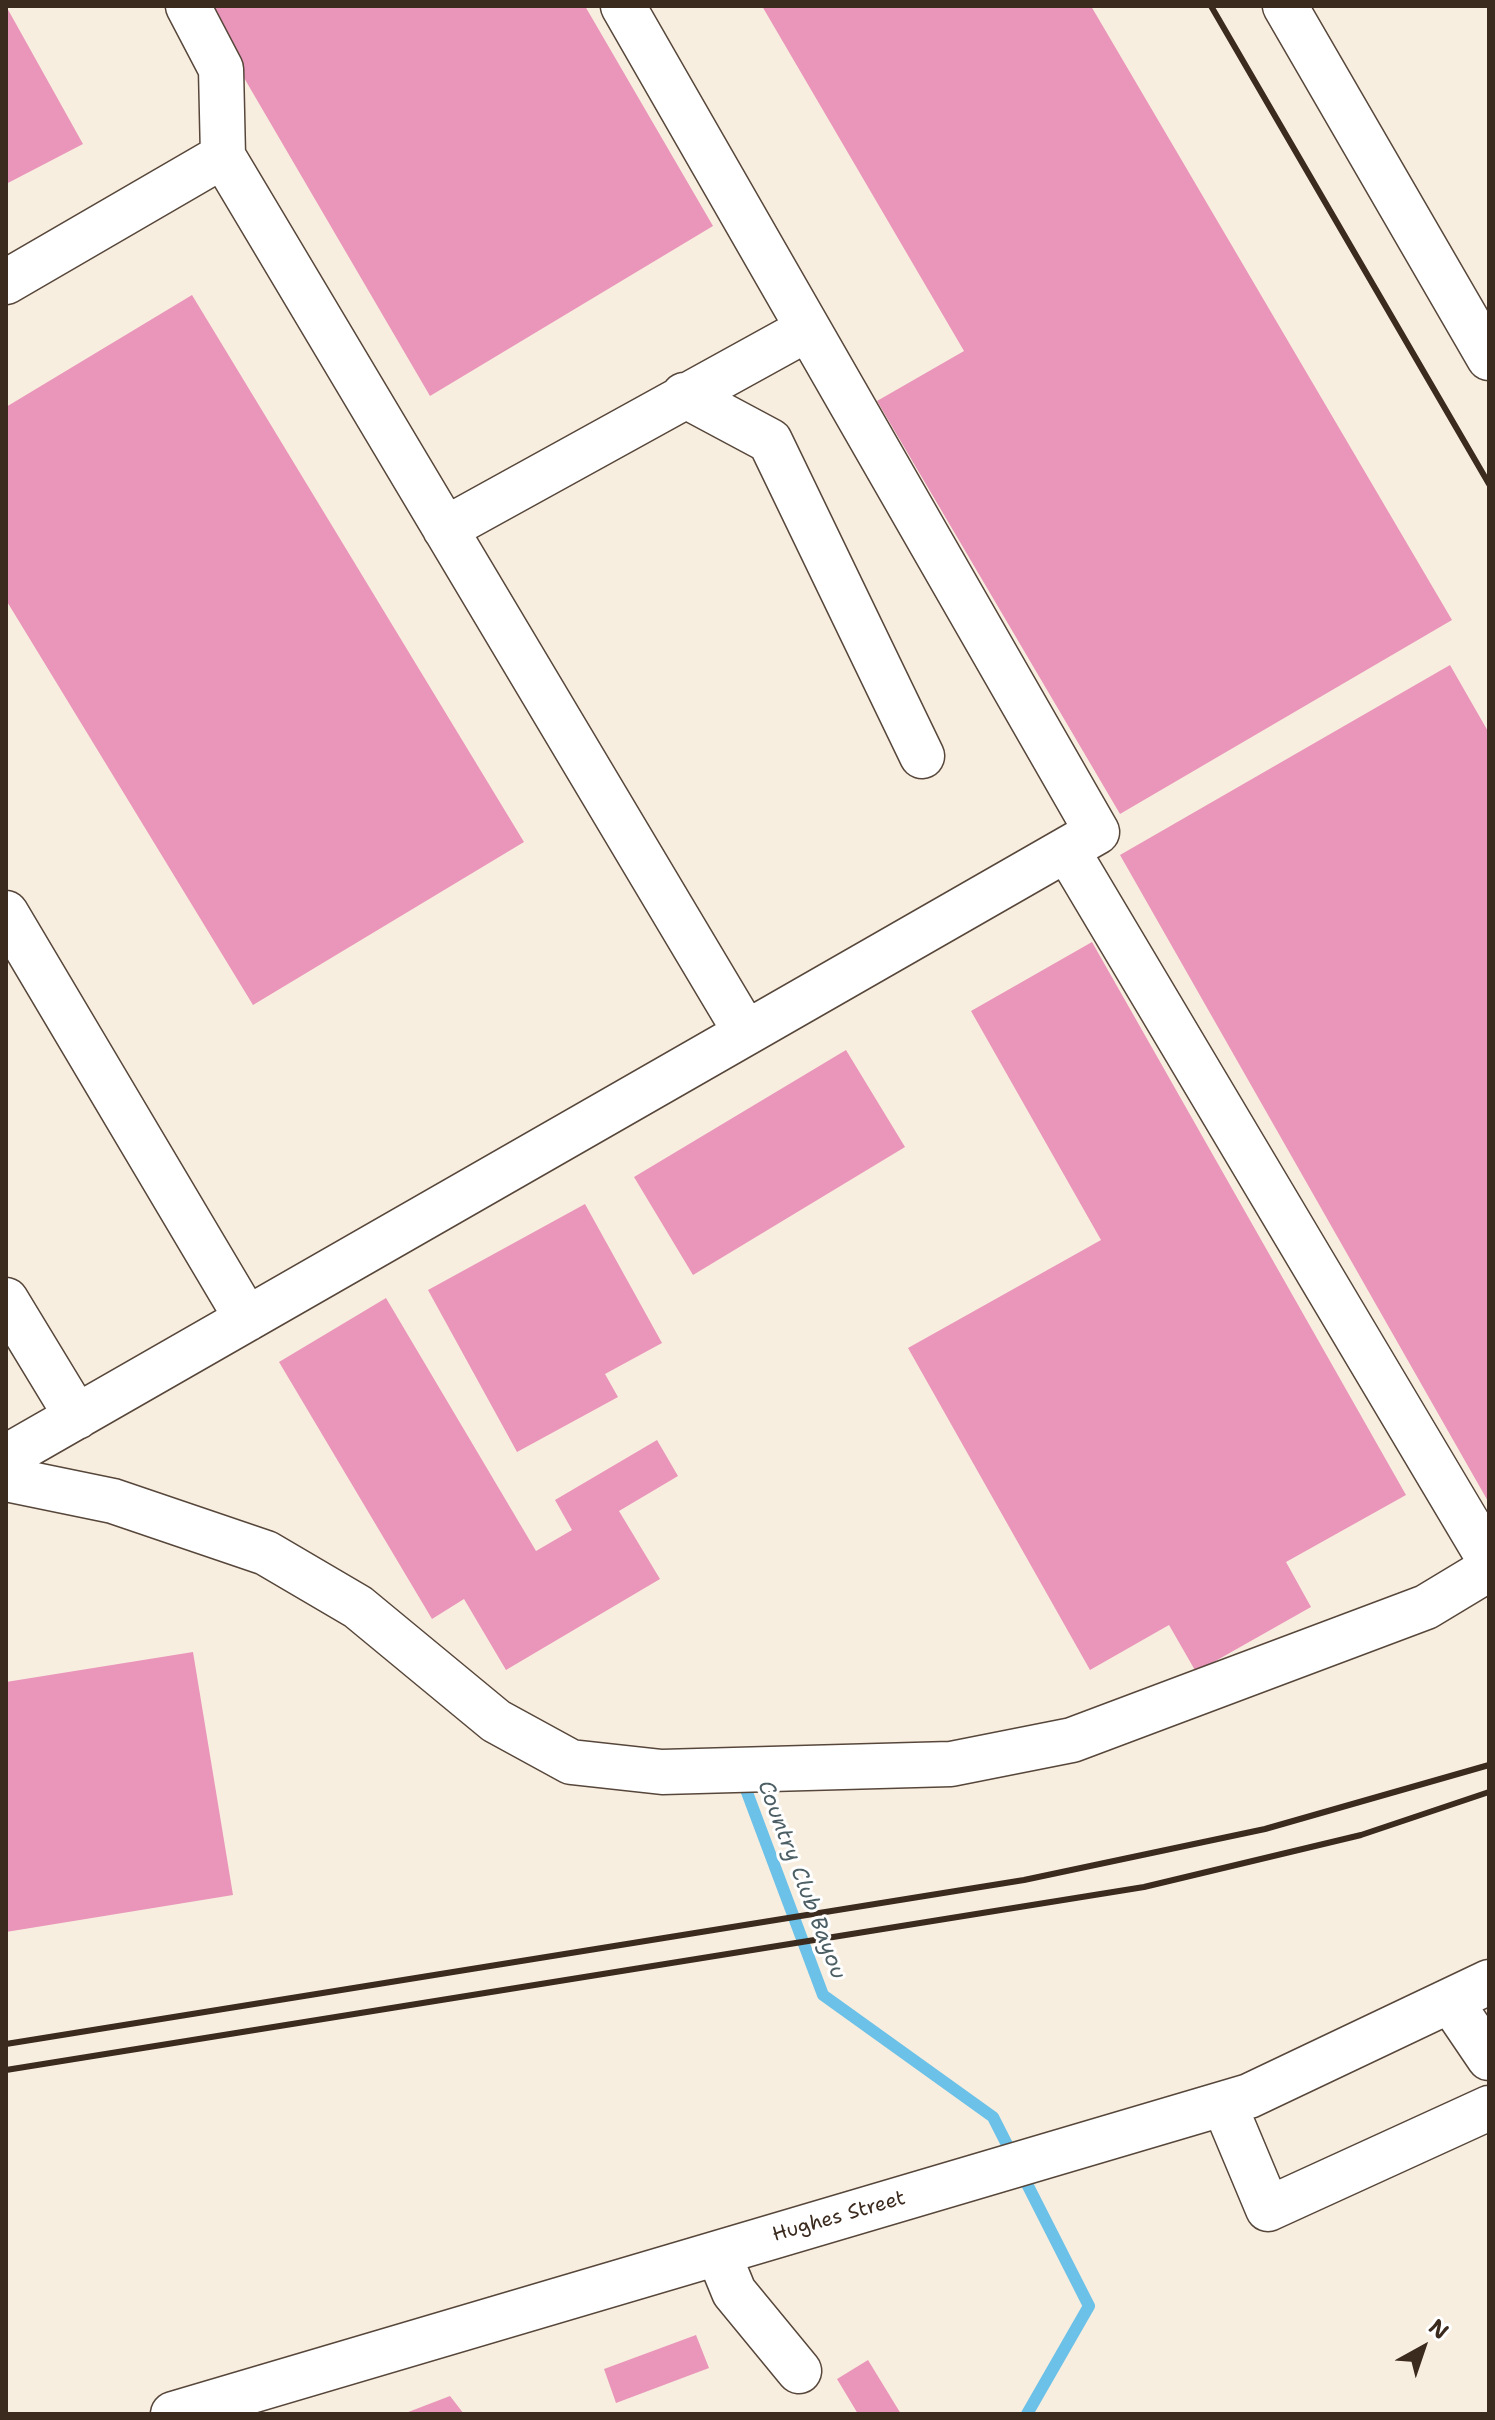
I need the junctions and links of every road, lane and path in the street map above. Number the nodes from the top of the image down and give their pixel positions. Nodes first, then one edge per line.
1 (188, 6) edge
2 (623, 6) edge
3 (1285, 6) edge
4 (223, 156) junction
5 (6, 282) edge
6 (806, 330) junction
7 (1489, 358) edge
8 (684, 395) junction
9 (445, 529) junction
10 (922, 756) dead end
11 (1067, 850) junction
12 (6, 913) edge
13 (746, 1033) junction
14 (6, 1300) edge
15 (247, 1319) junction
16 (77, 1417) junction
17 (6, 1457) edge
18 (6, 1479) edge
19 (1489, 1559) edge
20 (1489, 1569) edge
21 (1489, 1982) edge
22 (1451, 2002) junction
23 (1489, 2058) edge
24 (1224, 2104) junction
25 (1489, 2108) edge
26 (718, 2253) junction
27 (799, 2371) dead end
28 (173, 2414) edge

1 - 4 street
2 - 6 street
3 - 7 street
4 - 5 street
4 - 9 street
6 - 8 street
6 - 11 street
8 - 9 street
8 - 10 street
9 - 13 street
11 - 13 street
11 - 19 street
12 - 15 street
13 - 15 street
14 - 16 street
15 - 16 street
16 - 17 street
18 - 20 street
21 - 22 street, Hughes Street
22 - 23 street
22 - 24 street, Hughes Street
24 - 25 street
24 - 26 street, Hughes Street
26 - 27 street
26 - 28 street, Hughes Street

